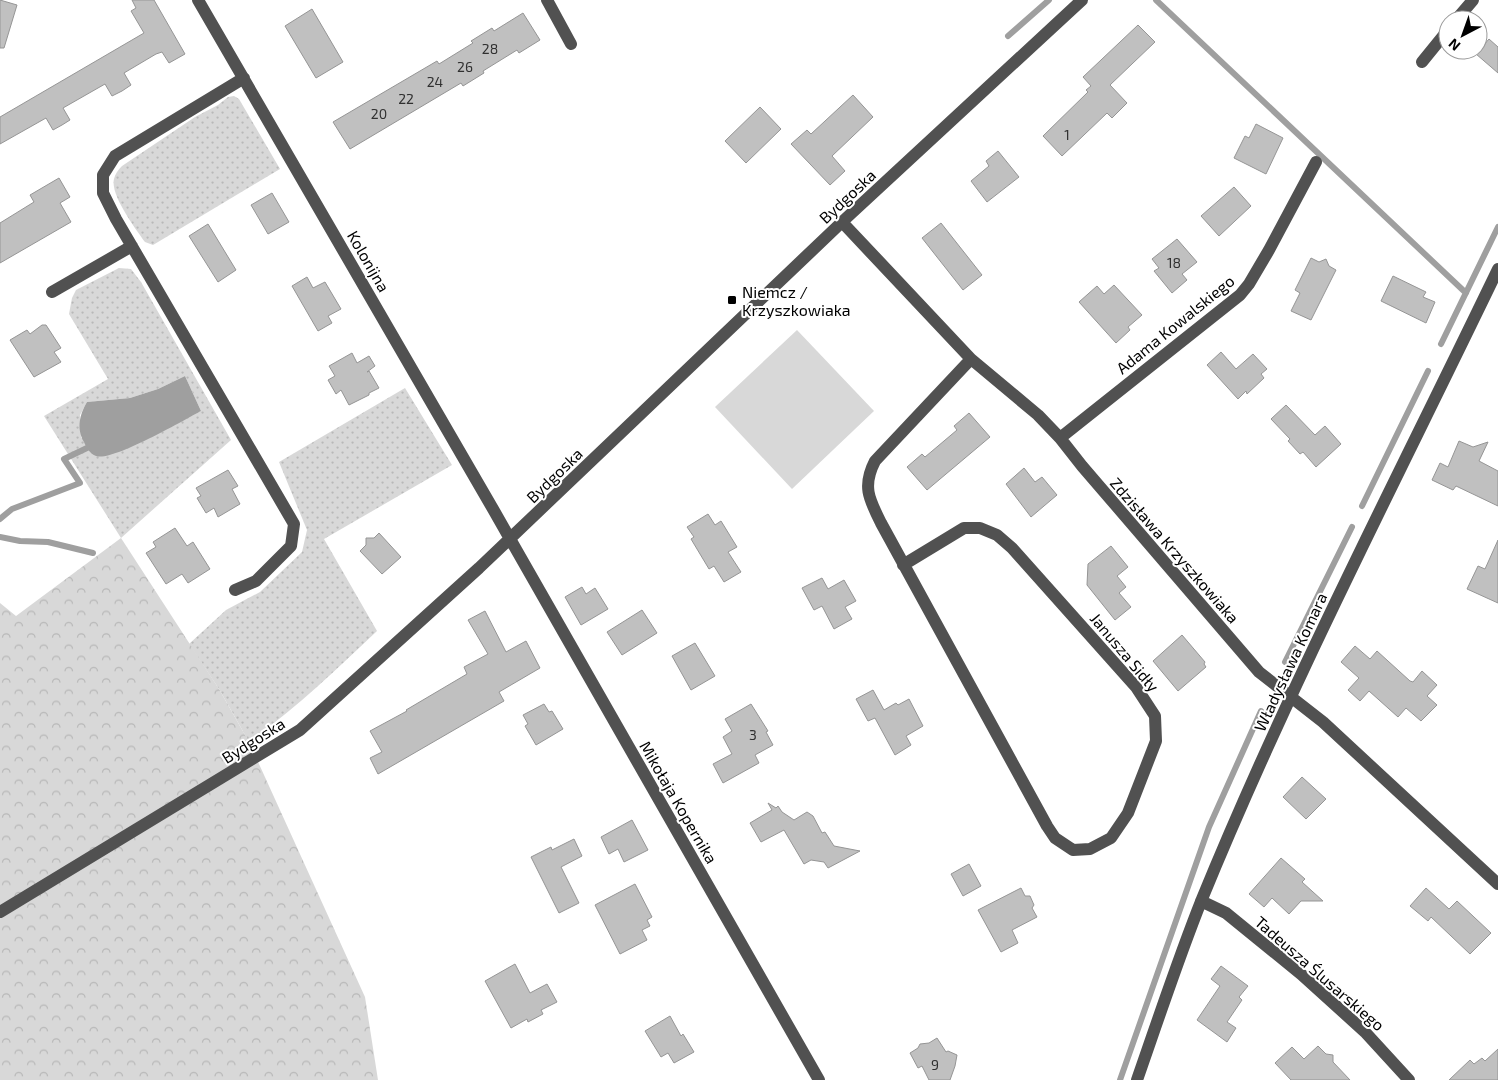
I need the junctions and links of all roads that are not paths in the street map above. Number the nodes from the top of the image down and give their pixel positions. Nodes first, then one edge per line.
1 (198, 0) edge
2 (547, 0) edge
3 (1082, 0) edge
4 (1473, 0) edge
5 (1464, 10) edge
6 (1438, 42) edge
7 (571, 44) dead end
8 (1422, 62) dead end
9 (244, 78) junction
10 (1316, 162) dead end
11 (842, 222) junction
12 (132, 246) junction
13 (1498, 269) edge
14 (52, 292) dead end
15 (971, 359) junction
16 (1060, 438) junction
17 (510, 540) junction
18 (904, 564) junction
19 (235, 590) dead end
20 (1290, 697) junction
21 (1498, 884) edge
22 (1201, 901) junction
23 (0, 912) edge
24 (819, 1080) edge
25 (1137, 1080) edge
26 (1409, 1080) edge

1 - 9 street, Kolonijna
2 - 7 street
3 - 11 street, Bydgoska
4 - 5 street
6 - 8 street
9 - 12 street
9 - 17 street, Kolonijna
10 - 16 street, Adama Kowalskiego
11 - 15 street, Zdzisława Krzyszkowiaka
11 - 17 street, Bydgoska
12 - 14 street
12 - 19 street
13 - 20 street, Władysława Komara
15 - 16 street, Zdzisława Krzyszkowiaka
15 - 18 street, Janusza Sidły
16 - 20 street, Zdzisława Krzyszkowiaka
17 - 23 street, Bydgoska
17 - 24 street, Mikołaja Kopernika
18 - 18 street, Janusza Sidły
20 - 21 street, Zdzisława Krzyszkowiaka
20 - 22 street, Władysława Komara
22 - 25 street, Władysława Komara
22 - 26 street, Tadeusza Ślusarskiego

